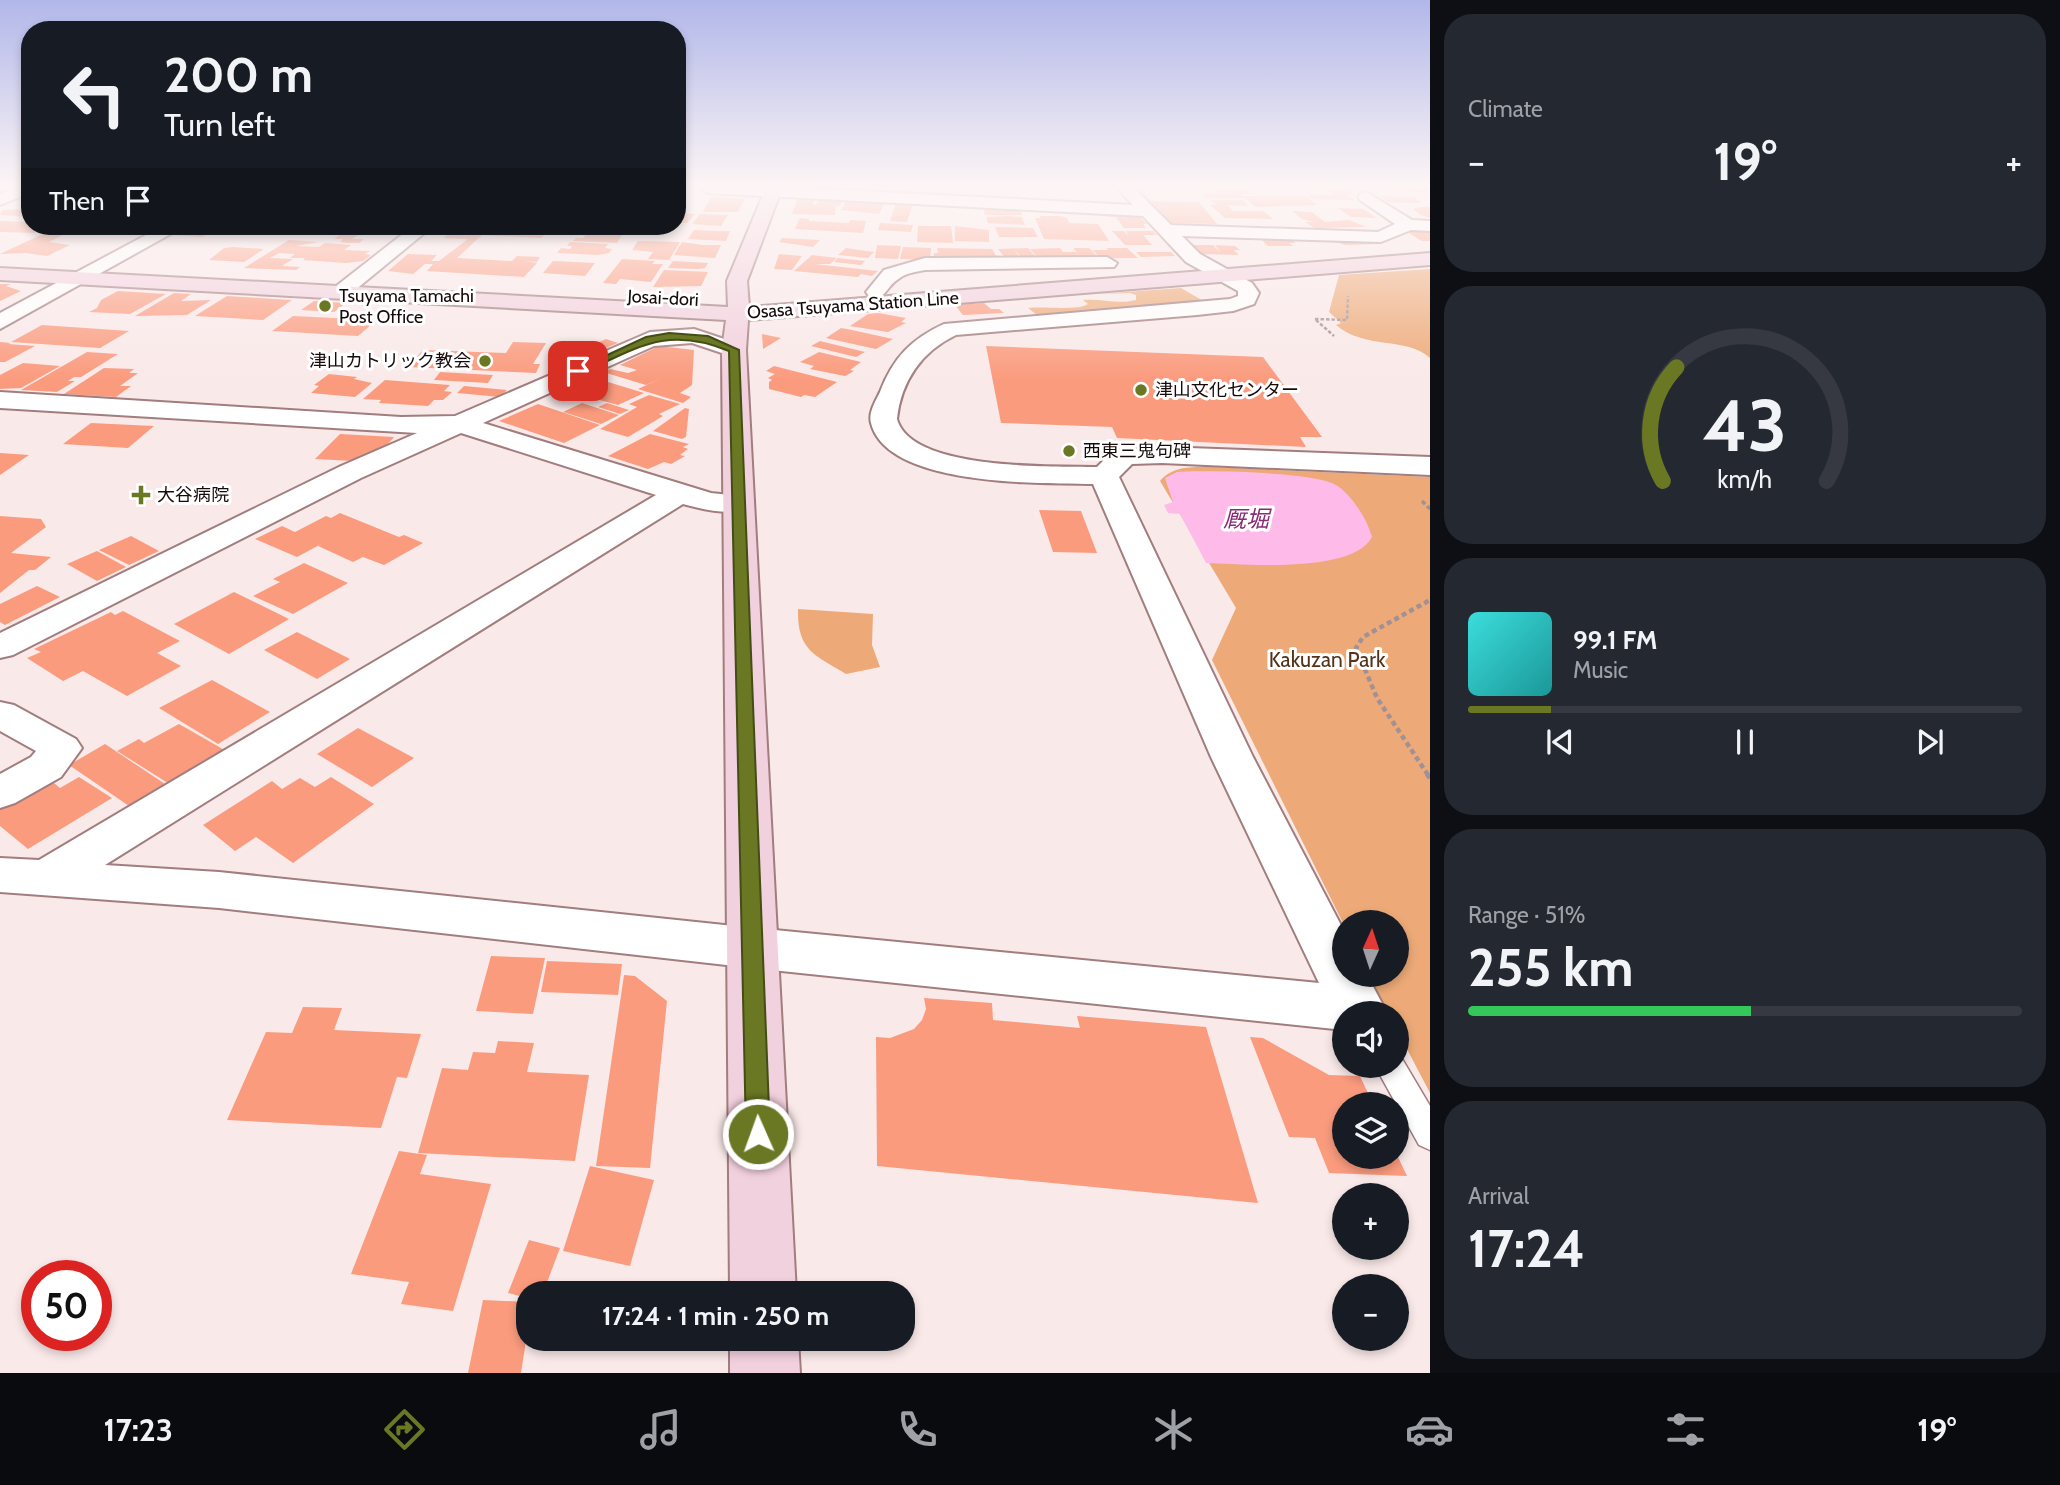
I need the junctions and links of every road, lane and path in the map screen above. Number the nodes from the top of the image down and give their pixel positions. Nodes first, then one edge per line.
1 (128, 252) edge
2 (392, 252) edge
3 (749, 252) edge
4 (1187, 252) edge
5 (1410, 252) edge
6 (1430, 259) edge
7 (1107, 262) dead end
8 (0, 265) edge
9 (1215, 272) junction
10 (0, 274) edge
11 (87, 274) junction
12 (348, 287) junction
13 (876, 292) junction
14 (1347, 320) dead end
15 (0, 322) edge
16 (737, 322) junction
17 (1334, 336) dead end
18 (0, 400) edge
19 (459, 424) junction
20 (1430, 466) edge
21 (1104, 477) junction
22 (680, 493) junction
23 (738, 503) junction
24 (1430, 600) edge
25 (0, 647) edge
26 (0, 714) edge
27 (1430, 778) edge
28 (0, 793) edge
29 (23, 876) edge
30 (753, 948) junction
31 (1354, 1001) edge
32 (1332, 1008) edge
33 (1397, 1078) edge
34 (1430, 1135) edge
35 (763, 1281) edge
36 (764, 1351) edge
37 (765, 1373) edge

1 - 11 street
2 - 12 street
3 - 16 main road
4 - 9 street
5 - 9 main road, Osasa Tsuyama Station Line
6 - 9 main road, Osasa Tsuyama Station Line
7 - 13 street
8 - 11 main road, Josai-dori
9 - 13 main road, Osasa Tsuyama Station Line
9 - 16 main road, Osasa Tsuyama Station Line
9 - 21 street
10 - 11 main road, Josai-dori
11 - 12 main road, Josai-dori
11 - 15 street
12 - 16 main road, Josai-dori
13 - 16 main road, Osasa Tsuyama Station Line
14 - 17 path
16 - 19 street
16 - 23 main road, Osasa Tsuyama Station Line
18 - 19 street
19 - 22 street
19 - 25 street
20 - 21 street
21 - 31 street
22 - 23 street
22 - 29 street
23 - 30 main road, Osasa Tsuyama Station Line
24 - 27 path
26 - 28 street
29 - 30 street
30 - 32 street
30 - 35 main road, Osasa Tsuyama Station Line
33 - 34 lane
36 - 37 main road

